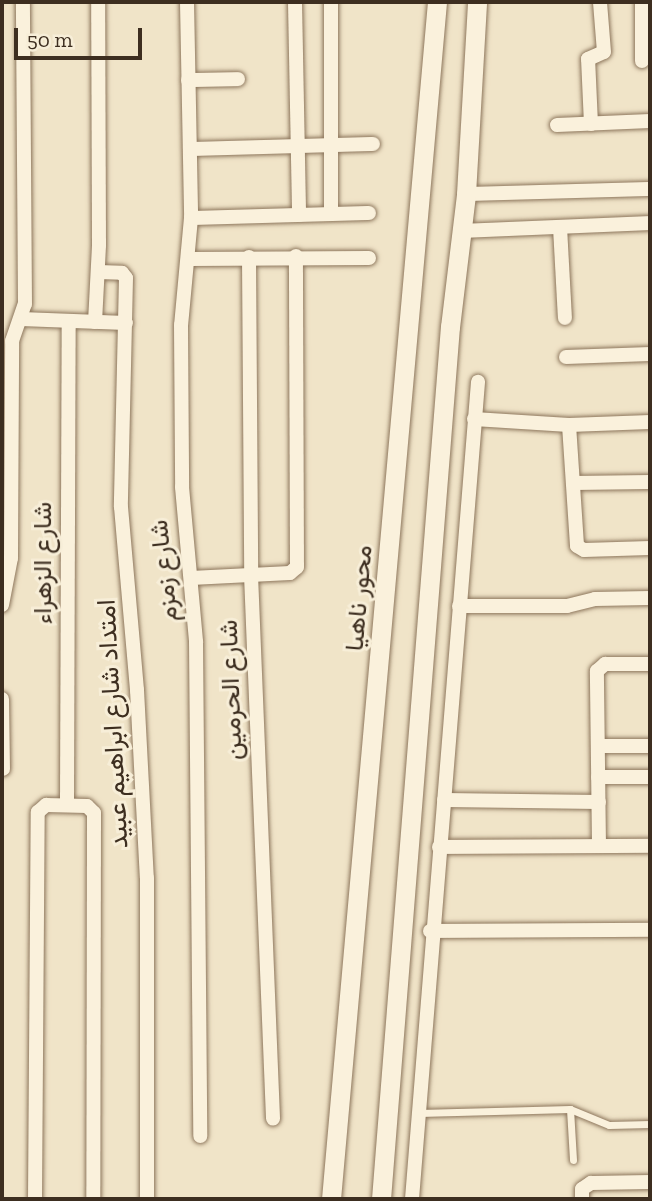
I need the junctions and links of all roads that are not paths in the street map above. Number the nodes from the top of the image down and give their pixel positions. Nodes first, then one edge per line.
1 (23, 2) edge
2 (98, 2) edge
3 (187, 2) edge
4 (295, 2) edge
5 (331, 2) edge
6 (438, 2) edge
7 (477, 2) edge
8 (600, 2) edge
9 (642, 2) edge
10 (642, 61) dead end
11 (238, 79) dead end
12 (188, 80) junction
13 (650, 121) edge
14 (591, 124) junction
15 (557, 125) dead end
16 (373, 144) dead end
17 (331, 145) junction
18 (298, 146) junction
19 (190, 149) junction
20 (650, 189) edge
21 (466, 194) junction
22 (369, 213) dead end
23 (331, 214) junction
24 (299, 215) junction
25 (191, 218) junction
26 (650, 223) edge
27 (560, 227) junction
28 (462, 231) junction
29 (296, 256) junction
30 (249, 257) junction
31 (369, 258) dead end
32 (189, 259) junction
33 (98, 272) junction
34 (565, 318) dead end
35 (21, 319) junction
36 (69, 321) junction
37 (94, 322) junction
38 (126, 323) junction
39 (650, 354) edge
40 (566, 357) dead end
41 (478, 383) dead end
42 (474, 419) junction
43 (650, 422) edge
44 (569, 425) junction
45 (650, 482) edge
46 (573, 483) junction
47 (650, 548) edge
48 (251, 575) junction
49 (191, 578) junction
50 (3, 595) edge
51 (650, 598) edge
52 (458, 606) junction
53 (650, 664) edge
54 (2, 699) edge
55 (2, 730) edge
56 (598, 746) junction
57 (650, 747) edge
58 (3, 769) edge
59 (598, 777) junction
60 (650, 777) edge
61 (444, 800) junction
62 (599, 802) junction
63 (67, 805) junction
64 (599, 846) junction
65 (650, 846) edge
66 (439, 847) junction
67 (650, 930) edge
68 (430, 931) junction
69 (570, 1108) junction
70 (418, 1113) junction
71 (273, 1119) dead end
72 (650, 1124) edge
73 (200, 1136) dead end
74 (573, 1160) dead end
75 (650, 1182) edge
76 (35, 1199) edge
77 (93, 1199) edge
78 (147, 1199) edge
79 (331, 1199) edge
80 (381, 1199) edge
81 (412, 1199) edge
82 (582, 1199) edge

1 - 35 street
2 - 33 street
3 - 12 street, شارع زمزم
4 - 18 street
5 - 17 street
6 - 79 main road, محور ناهيا
7 - 21 main road
8 - 14 street
9 - 10 street
11 - 12 street
12 - 19 street, شارع زمزم
13 - 14 street
14 - 15 street
16 - 17 street
17 - 18 street
17 - 23 street
18 - 19 street
18 - 24 street
19 - 25 street, شارع زمزم
20 - 21 street
21 - 28 main road
22 - 23 street
23 - 24 street
24 - 25 street
25 - 32 street, شارع زمزم
26 - 27 street
27 - 28 street
27 - 34 street
28 - 80 main road
29 - 30 street
29 - 31 street
29 - 48 street
30 - 32 street
30 - 48 street, شارع الحرمين
32 - 49 street, شارع زمزم
33 - 37 street
33 - 38 street, امتداد شارع ابراهيم عبيد
35 - 36 street
35 - 50 street
36 - 37 street
36 - 63 street, شارع الزهراء
37 - 38 street
38 - 78 street, امتداد شارع ابراهيم عبيد
39 - 40 street
41 - 42 street
42 - 44 street
42 - 52 street
43 - 44 street
44 - 46 street
45 - 46 street
46 - 47 street
48 - 49 street
48 - 71 street, شارع الحرمين
49 - 73 street, شارع زمزم
51 - 52 street
52 - 61 street
53 - 56 street
54 - 55 street
55 - 58 street
56 - 57 street
56 - 59 street
59 - 60 street
59 - 62 street
61 - 62 street
61 - 66 street
62 - 64 street
63 - 76 street
63 - 77 street
64 - 65 street
64 - 66 street
66 - 68 street
67 - 68 street
68 - 70 street
69 - 70 lane
69 - 72 lane
69 - 74 lane
70 - 81 street
75 - 82 street

